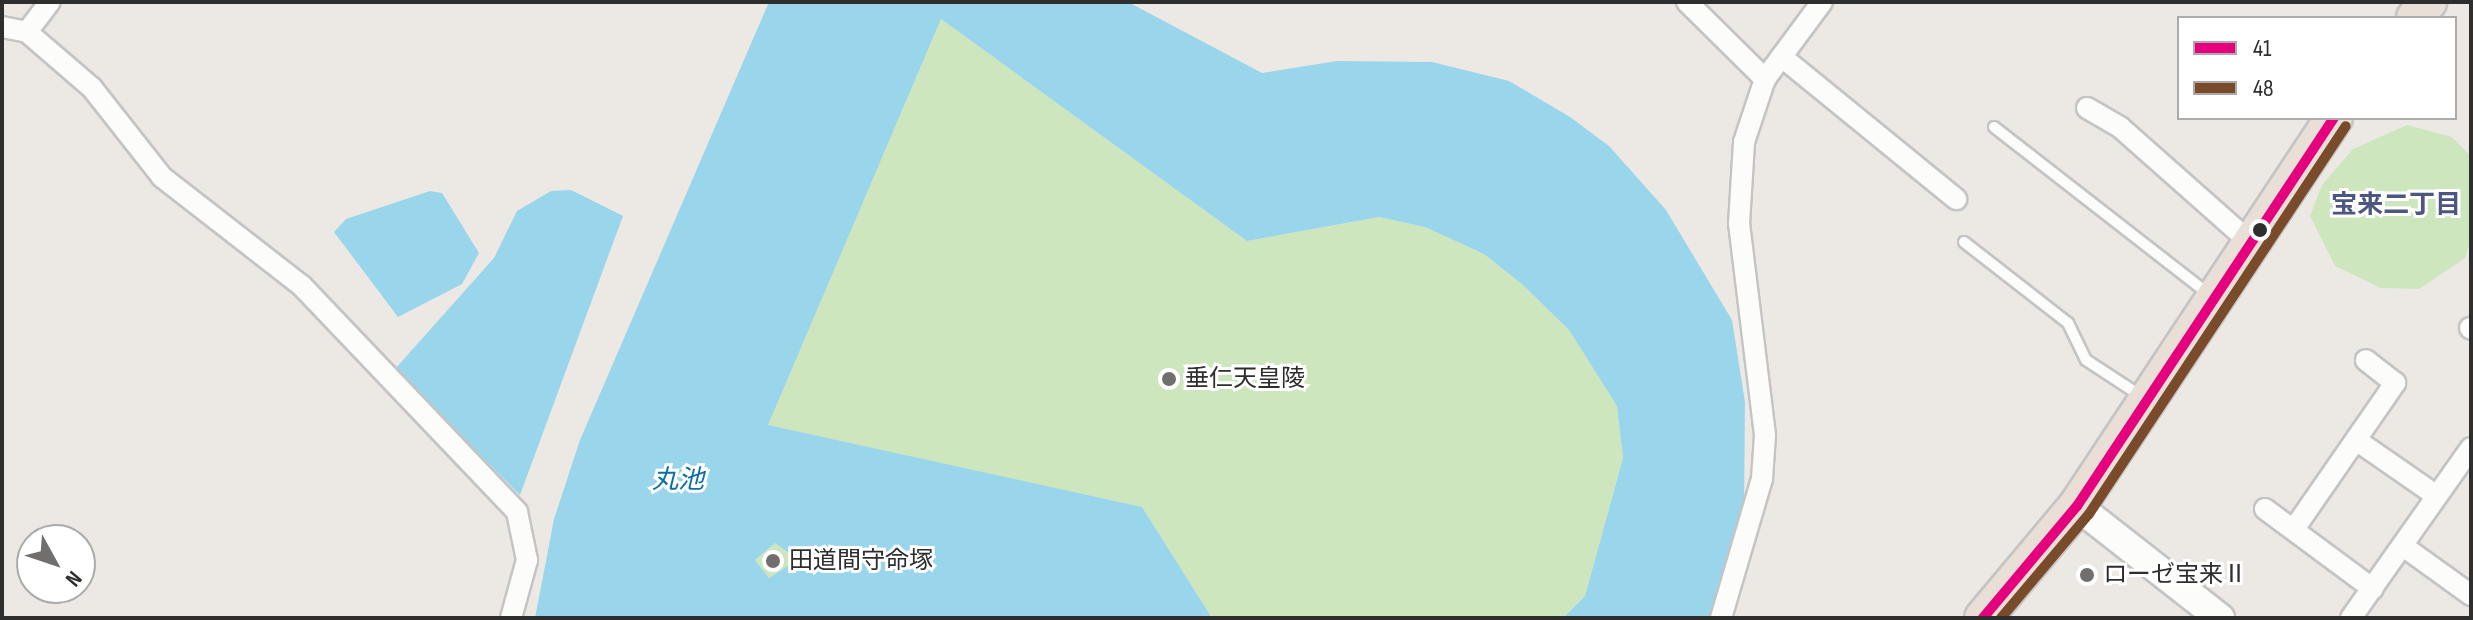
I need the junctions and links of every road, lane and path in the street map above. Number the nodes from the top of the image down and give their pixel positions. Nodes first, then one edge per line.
1 (50, 2) edge
2 (1687, 2) edge
3 (1822, 2) edge
4 (2, 27) edge
5 (27, 32) junction
6 (1782, 57) junction
7 (1765, 79) junction
8 (2087, 108) dead end
9 (2333, 120) edge
10 (1994, 127) dead end
11 (1956, 199) dead end
12 (1964, 242) dead end
13 (2250, 242) junction
14 (2214, 298) junction
15 (2366, 360) dead end
16 (2149, 401) junction
17 (2356, 440) junction
18 (2471, 448) edge
19 (2437, 496) junction
20 (2077, 506) junction
21 (2265, 509) dead end
22 (2294, 529) junction
23 (2403, 546) junction
24 (2373, 589) junction
25 (2471, 595) edge
26 (511, 618) edge
27 (1721, 618) edge
28 (1983, 618) edge
29 (2220, 618) edge
30 (2351, 618) edge

1 - 5 street
2 - 7 street
3 - 6 street
4 - 5 street
5 - 26 street
6 - 7 street
6 - 11 street
7 - 27 street
8 - 13 street
9 - 13 highway
10 - 14 lane
12 - 16 lane
13 - 14 highway
14 - 16 highway
15 - 17 street
16 - 20 highway
17 - 19 street
17 - 22 street
18 - 19 street
19 - 23 street
20 - 28 highway
20 - 29 street
21 - 22 street
22 - 24 street
23 - 24 street
23 - 25 street
24 - 30 street

